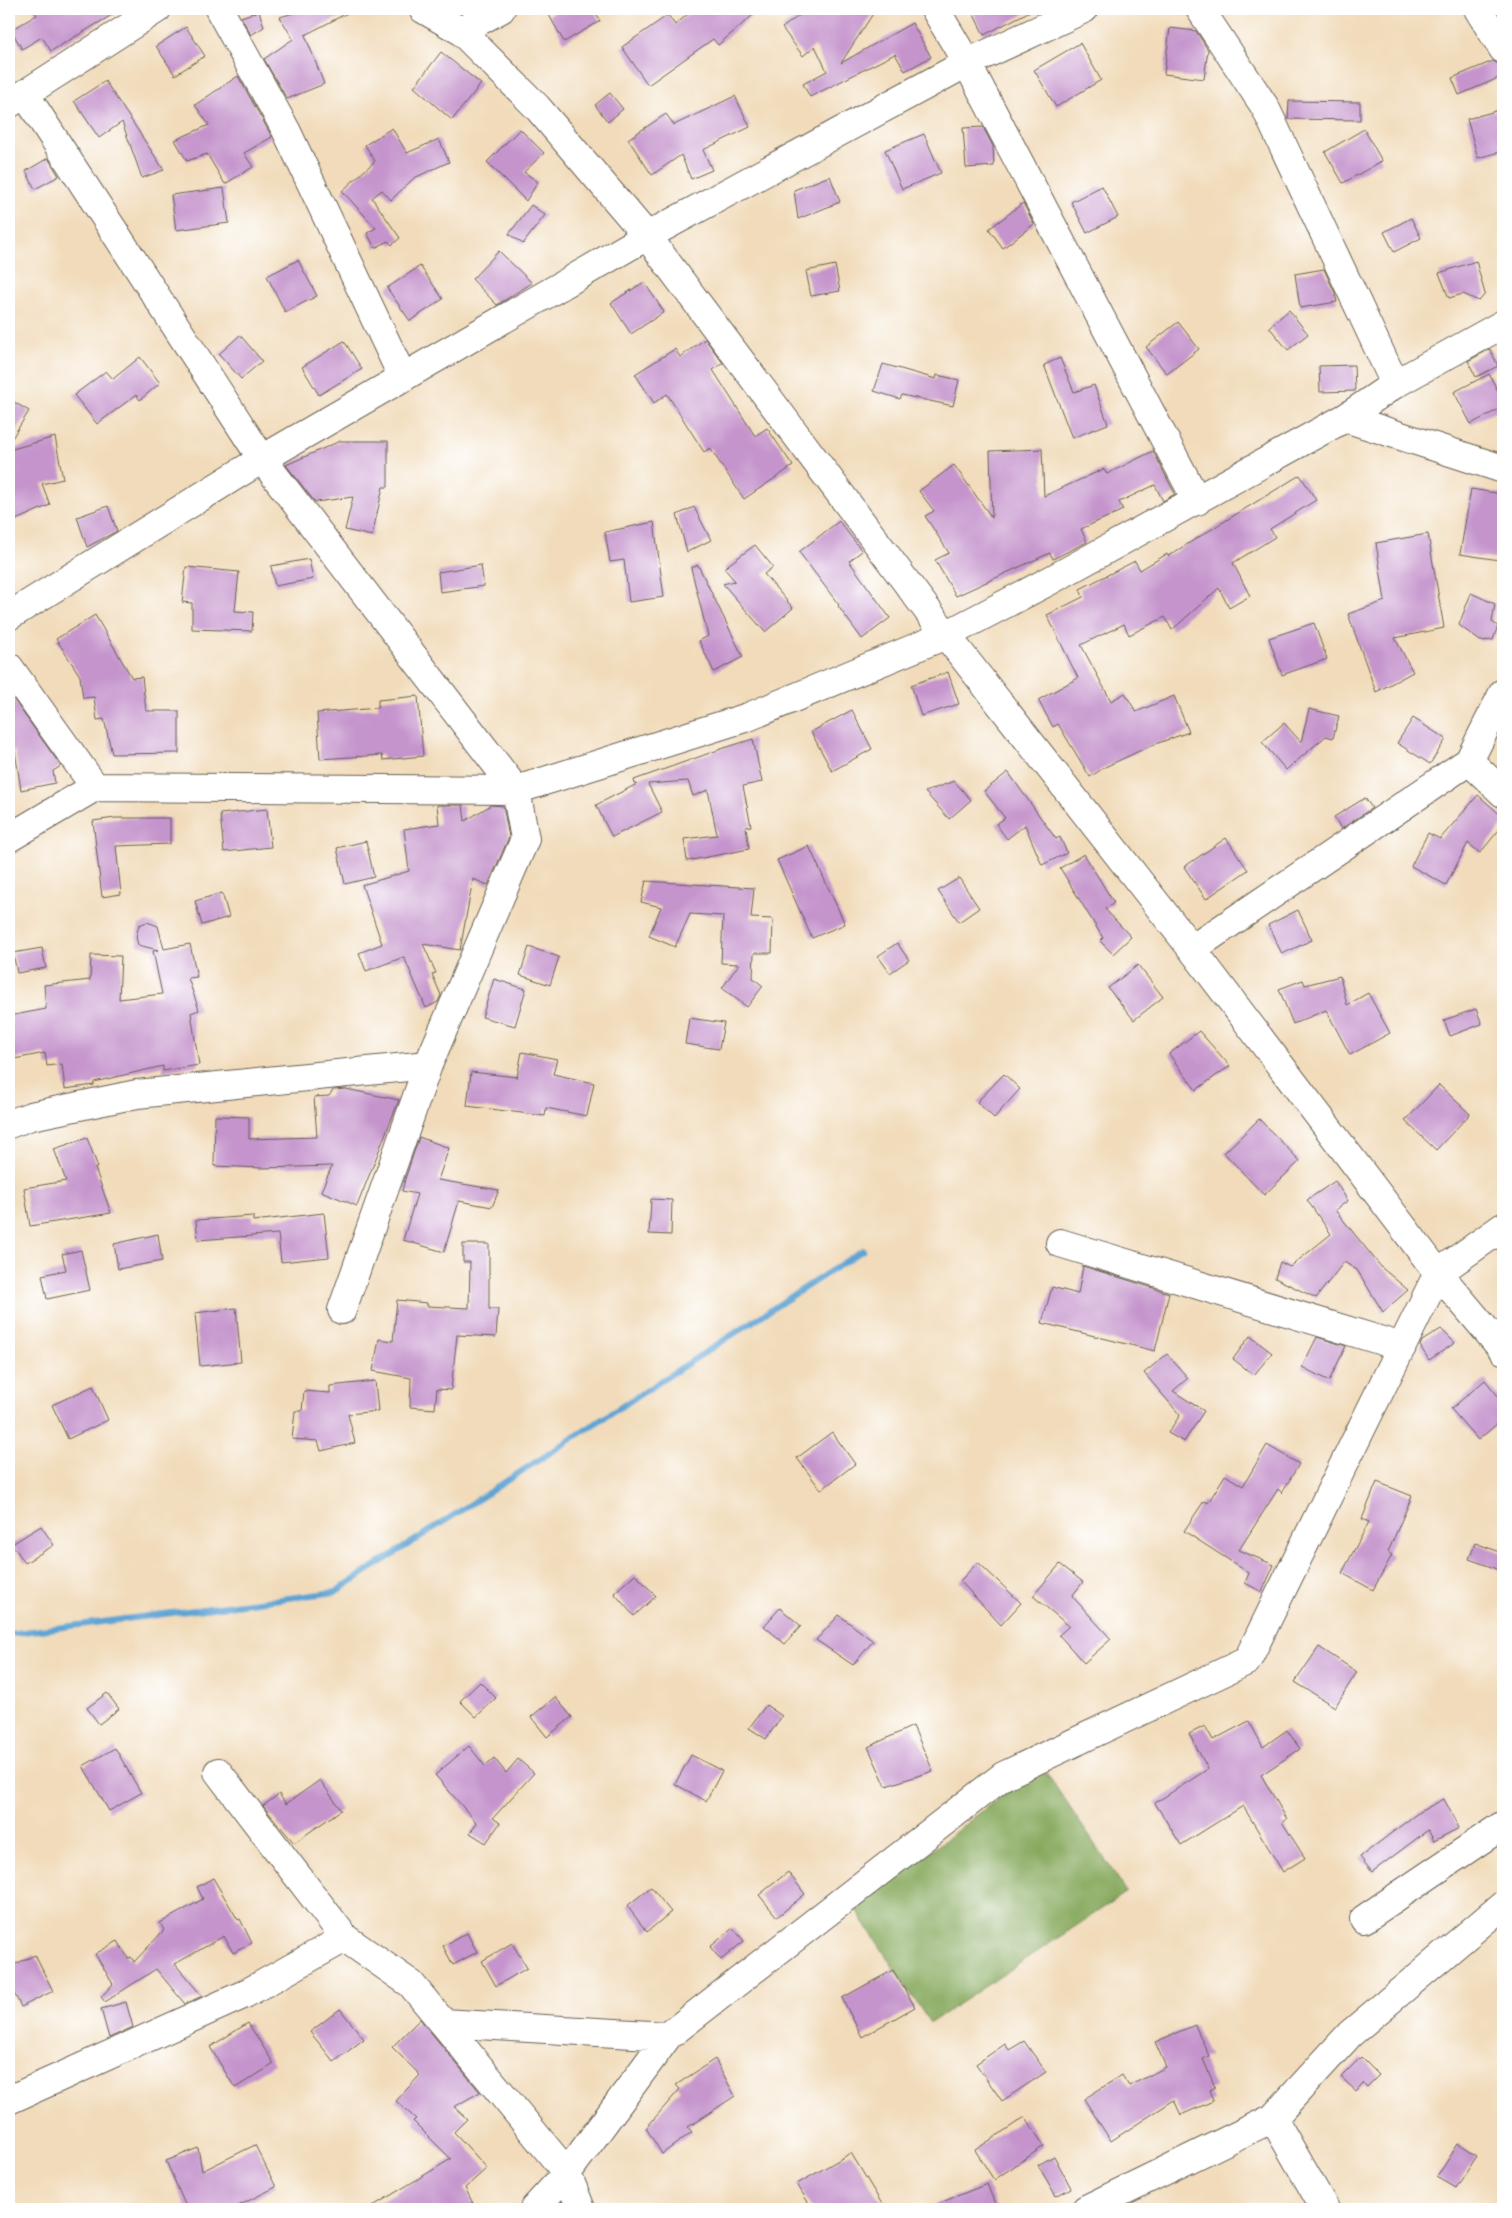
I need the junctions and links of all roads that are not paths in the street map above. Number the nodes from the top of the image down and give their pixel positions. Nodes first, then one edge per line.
1 (157, 9) edge
2 (219, 9) edge
3 (423, 9) edge
4 (501, 9) edge
5 (935, 9) edge
6 (1084, 9) edge
7 (1200, 9) edge
8 (1478, 9) edge
9 (461, 31) junction
10 (1503, 50) edge
11 (968, 63) junction
12 (17, 99) edge
13 (647, 236) junction
14 (1503, 324) edge
15 (403, 378) junction
16 (1395, 384) junction
17 (1345, 418) junction
18 (262, 459) junction
19 (1503, 469) edge
20 (1197, 501) junction
21 (9, 616) edge
22 (946, 634) junction
23 (9, 667) edge
24 (1503, 693) edge
25 (1469, 761) junction
26 (94, 787) junction
27 (516, 790) junction
28 (1503, 793) edge
29 (9, 838) edge
30 (1192, 949) junction
31 (428, 1065) junction
32 (9, 1124) edge
33 (1503, 1228) edge
34 (1060, 1243) dead end
35 (1438, 1273) junction
36 (342, 1310) dead end
37 (1402, 1347) junction
38 (1503, 1350) edge
39 (218, 1772) dead end
40 (1503, 1826) edge
41 (1503, 1905) edge
42 (1364, 1919) dead end
43 (345, 1938) junction
44 (443, 2023) junction
45 (668, 2036) junction
46 (9, 2100) edge
47 (1273, 2118) junction
48 (567, 2173) junction
49 (534, 2209) edge
50 (581, 2209) edge
51 (1086, 2209) edge
52 (1325, 2209) edge

1 - 12 street
2 - 15 street
3 - 9 street
4 - 9 street
5 - 11 street
6 - 11 street
7 - 16 street
8 - 10 street
9 - 13 street
11 - 13 street
11 - 20 street
12 - 18 street
13 - 15 street
13 - 22 street
14 - 16 street
15 - 18 street
16 - 17 street
17 - 19 street
17 - 20 street
18 - 21 street
18 - 27 street
20 - 22 street
22 - 27 street
22 - 30 street
23 - 26 street
24 - 25 street
25 - 28 street
25 - 30 street
26 - 27 street
26 - 29 street
27 - 31 street
30 - 35 street
31 - 32 street
31 - 36 street
33 - 35 street
34 - 37 street
35 - 37 street
35 - 38 street
37 - 45 street
39 - 43 street
40 - 42 street
41 - 47 street
43 - 44 street
43 - 46 street
44 - 45 street
44 - 48 street
45 - 48 street
47 - 51 street
47 - 52 street
48 - 49 street
48 - 50 street

